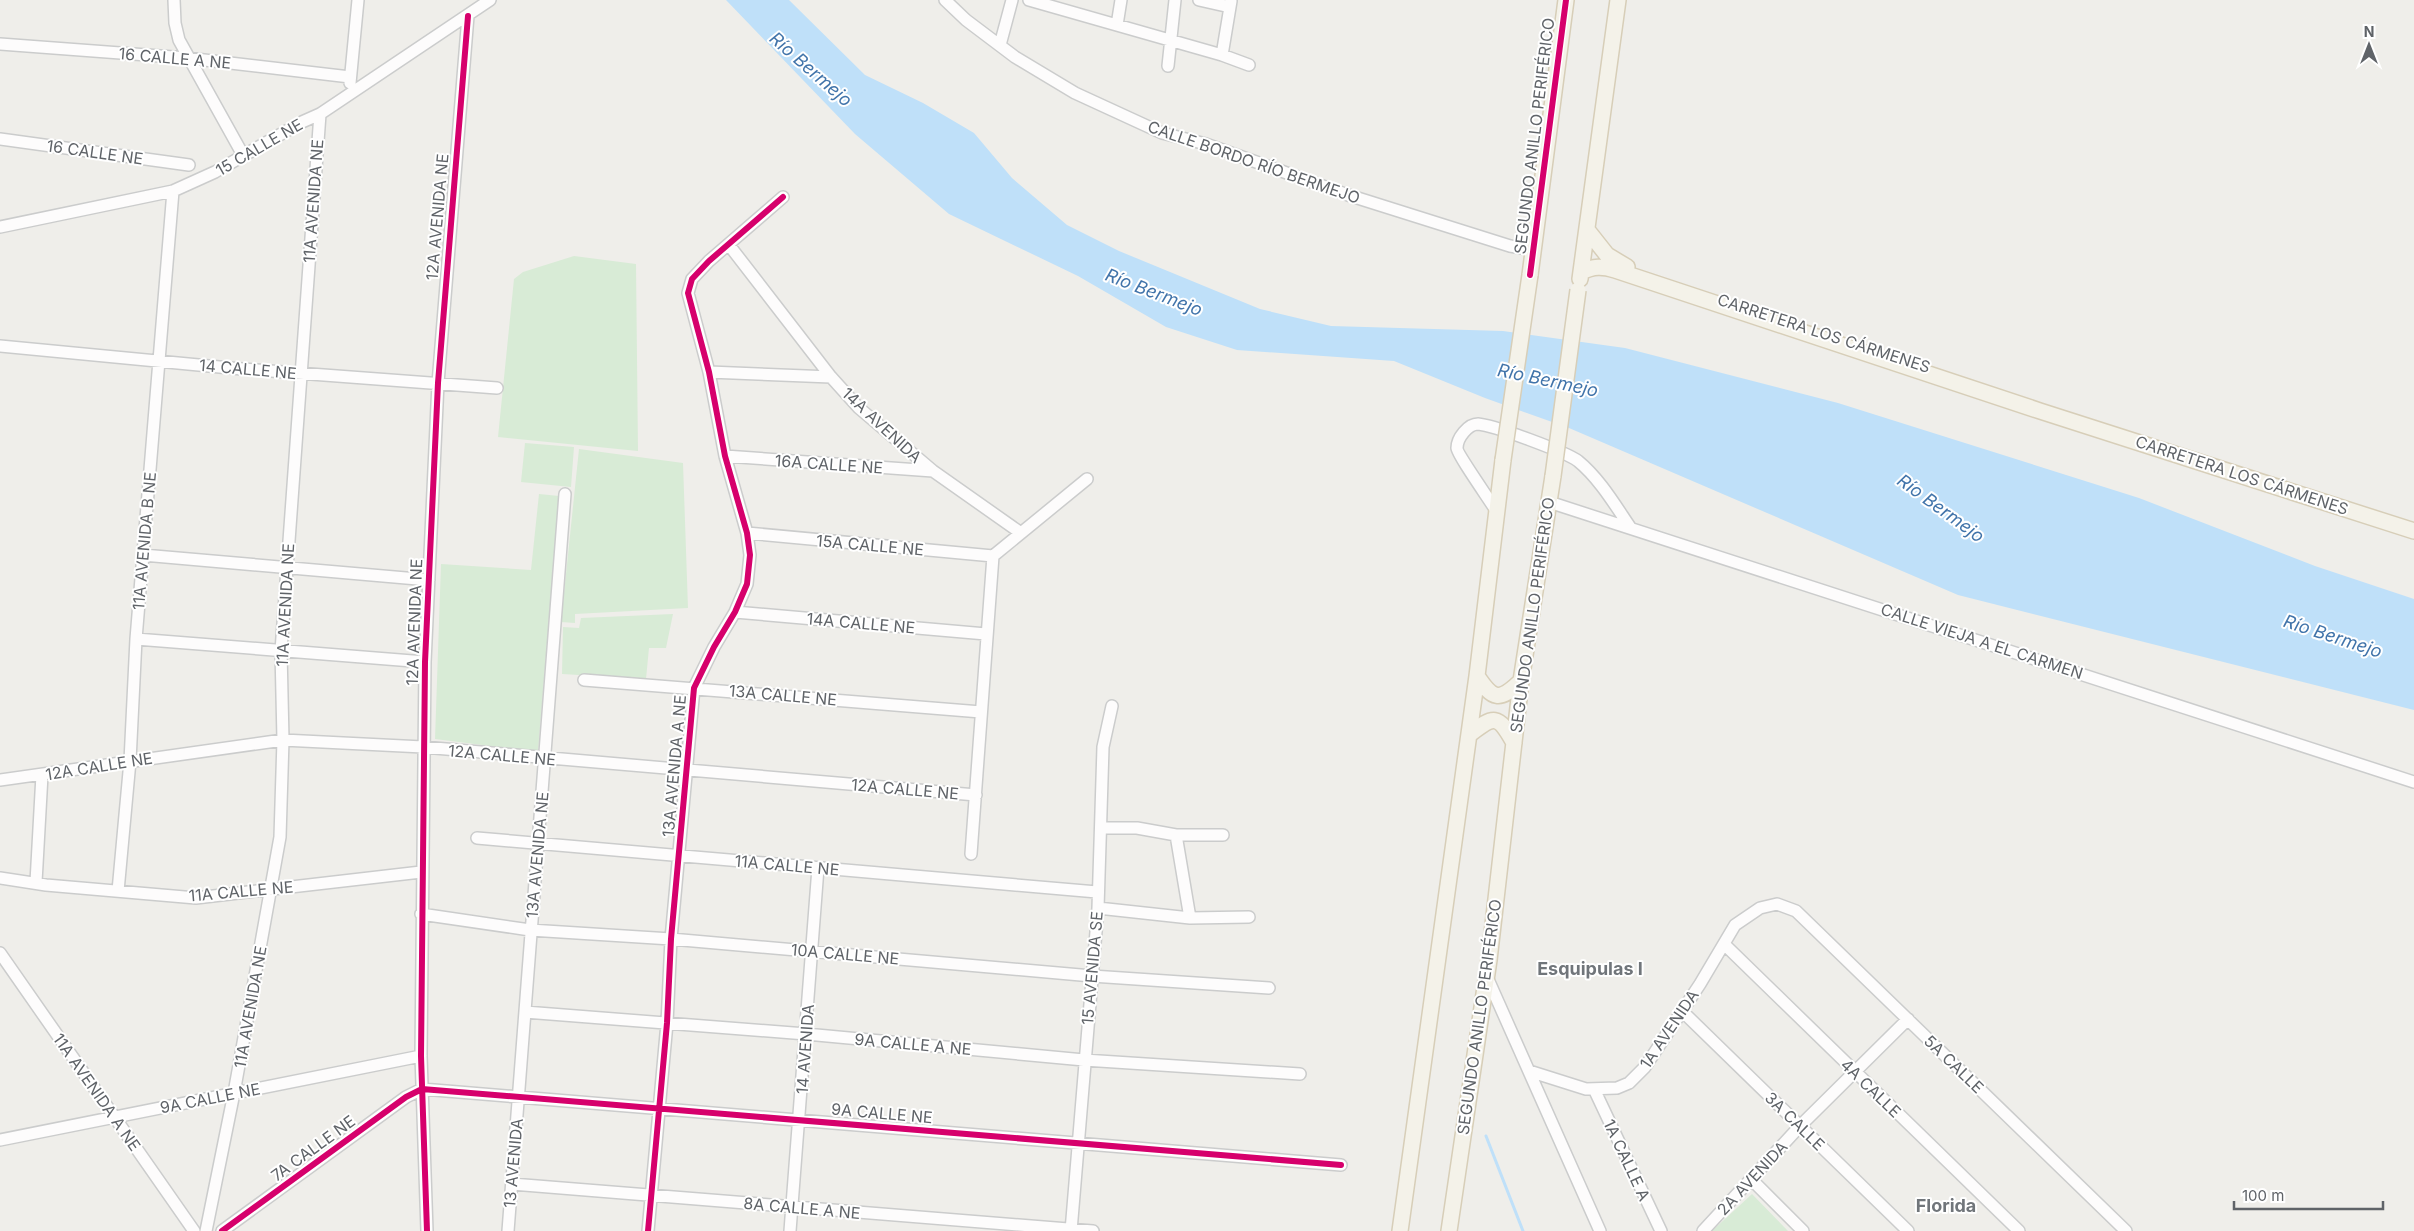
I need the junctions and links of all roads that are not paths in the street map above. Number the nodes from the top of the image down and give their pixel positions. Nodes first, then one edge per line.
1 (174, 0) edge
2 (358, 0) edge
3 (490, 0) edge
4 (945, 0) edge
5 (1012, 0) edge
6 (1029, 0) edge
7 (1121, 0) edge
8 (1175, 0) edge
9 (1199, 0) edge
10 (1566, 0) edge
11 (1618, 0) edge
12 (1231, 4) edge
13 (1068, 5) edge
14 (468, 16) junction
15 (1117, 25) junction
16 (1171, 42) junction
17 (0, 44) edge
18 (1000, 45) junction
19 (1222, 55) junction
20 (188, 58) junction
21 (1249, 65) dead end
22 (1168, 66) dead end
23 (350, 77) junction
24 (350, 95) junction
25 (320, 114) junction
26 (0, 139) edge
27 (243, 155) junction
28 (189, 165) dead end
29 (173, 191) junction
30 (784, 197) dead end
31 (0, 227) edge
32 (1588, 231) junction
33 (730, 245) junction
34 (1533, 250) junction
35 (1582, 272) junction
36 (0, 346) edge
37 (159, 361) junction
38 (709, 372) junction
39 (300, 373) junction
40 (831, 377) junction
41 (438, 383) junction
42 (497, 388) dead end
43 (2071, 420) junction
44 (726, 456) junction
45 (933, 472) junction
46 (1087, 479) dead end
47 (565, 494) dead end
48 (1549, 502) junction
49 (1497, 512) junction
50 (1630, 528) junction
51 (2414, 531) edge
52 (747, 533) junction
53 (1021, 533) junction
54 (143, 555) junction
55 (994, 556) junction
56 (287, 568) junction
57 (429, 580) junction
58 (735, 612) junction
59 (986, 634) junction
60 (136, 639) junction
61 (281, 650) junction
62 (426, 662) junction
63 (1477, 676) junction
64 (584, 680) dead end
65 (1521, 681) junction
66 (694, 688) junction
67 (1112, 706) dead end
68 (981, 712) junction
69 (1469, 735) junction
70 (282, 740) junction
71 (1514, 743) junction
72 (423, 747) junction
73 (546, 759) junction
74 (130, 761) junction
75 (688, 772) junction
76 (42, 775) junction
77 (0, 780) edge
78 (2414, 782) edge
79 (976, 795) junction
80 (1101, 828) junction
81 (1176, 835) junction
82 (1222, 835) dead end
83 (477, 838) dead end
84 (538, 843) junction
85 (971, 854) dead end
86 (680, 856) junction
87 (818, 868) junction
88 (421, 872) junction
89 (0, 878) edge
90 (36, 882) junction
91 (270, 890) junction
92 (118, 891) junction
93 (1098, 892) junction
94 (1777, 904) joint
95 (1098, 908) junction
96 (421, 914) junction
97 (1249, 917) dead end
98 (1190, 918) junction
99 (530, 930) junction
100 (671, 938) junction
101 (1724, 944) junction
102 (812, 951) junction
103 (0, 953) edge
104 (1486, 975) junction
105 (1092, 976) junction
106 (1269, 988) dead end
107 (1682, 1011) junction
108 (525, 1012) junction
109 (1908, 1019) junction
110 (667, 1023) junction
111 (806, 1034) junction
112 (421, 1056) junction
113 (1084, 1060) junction
114 (1529, 1071) junction
115 (1855, 1072) junction
116 (1300, 1074) dead end
117 (422, 1089) junction
118 (1594, 1089) junction
119 (234, 1093) junction
120 (519, 1096) junction
121 (659, 1108) junction
122 (115, 1117) junction
123 (799, 1119) junction
124 (1800, 1126) junction
125 (0, 1140) edge
126 (1079, 1143) junction
127 (1341, 1165) dead end
128 (1751, 1179) junction
129 (512, 1184) junction
130 (651, 1196) junction
131 (792, 1207) junction
132 (1072, 1230) edge
133 (194, 1231) edge
134 (206, 1231) edge
135 (222, 1231) edge
136 (426, 1231) edge
137 (508, 1231) edge
138 (648, 1231) edge
139 (790, 1231) edge
140 (1093, 1231) edge
141 (1400, 1231) edge
142 (1449, 1231) edge
143 (1600, 1231) edge
144 (1661, 1231) edge
145 (1703, 1231) edge
146 (1802, 1231) edge
147 (1908, 1231) edge
148 (2019, 1231) edge
149 (2126, 1231) edge

1 - 20 street
2 - 23 street
3 - 14 street, 15 CALLE NE
4 - 18 street, CALLE BORDO RÍO BERMEJO
5 - 18 street
6 - 13 street
7 - 15 street
8 - 16 street
9 - 12 street
10 - 34 main road, SEGUNDO ANILLO PERIFÉRICO
11 - 32 main road, SEGUNDO ANILLO PERIFÉRICO
12 - 19 street
13 - 15 street
14 - 24 street, 15 CALLE NE
14 - 41 street, 12A AVENIDA NE
15 - 16 street
16 - 19 street
16 - 22 street
17 - 20 street, 16 CALLE A NE
18 - 34 street, CALLE BORDO RÍO BERMEJO
19 - 21 street
20 - 23 street, 16 CALLE A NE
20 - 27 street
23 - 24 street
24 - 25 street, 15 CALLE NE
25 - 27 street, 15 CALLE NE
25 - 39 street, 11A AVENIDA NE
26 - 28 street, 16 CALLE NE
27 - 29 street, 15 CALLE NE
29 - 31 street, 15 CALLE NE
29 - 37 street, 11A AVENIDA B NE
30 - 33 street
32 - 35 main road, SEGUNDO ANILLO PERIFÉRICO
32 - 43 main road, CARRETERA LOS CÁRMENES
33 - 38 street, 13A AVENIDA A NE
33 - 40 street, 14A AVENIDA
34 - 49 main road, SEGUNDO ANILLO PERIFÉRICO, bridge
35 - 43 main road, CARRETERA LOS CÁRMENES
35 - 48 main road, SEGUNDO ANILLO PERIFÉRICO, bridge
36 - 37 street, 14 CALLE NE
37 - 39 street, 14 CALLE NE
37 - 54 street, 11A AVENIDA B NE
38 - 40 street
38 - 44 street, 13A AVENIDA A NE
39 - 41 street, 14 CALLE NE
39 - 56 street, 11A AVENIDA NE
40 - 45 street, 14A AVENIDA
41 - 42 street, 14 CALLE NE
41 - 57 street, 12A AVENIDA NE
43 - 51 main road, CARRETERA LOS CÁRMENES
44 - 45 street, 16A CALLE NE
44 - 52 street, 13A AVENIDA A NE
45 - 53 street, 14A AVENIDA
46 - 53 street
47 - 73 street, 13A AVENIDA NE
48 - 50 street, CALLE VIEJA A EL CARMEN
48 - 65 main road, SEGUNDO ANILLO PERIFÉRICO
49 - 50 street
49 - 63 main road, SEGUNDO ANILLO PERIFÉRICO
50 - 78 street, CALLE VIEJA A EL CARMEN
52 - 55 street, 15A CALLE NE
52 - 58 street, 13A AVENIDA A NE
53 - 55 street
54 - 56 street
54 - 60 street, 11A AVENIDA B NE
55 - 59 street
56 - 57 street
56 - 61 street, 11A AVENIDA NE
57 - 62 street, 12A AVENIDA NE
58 - 59 street, 14A CALLE NE
58 - 66 street, 13A AVENIDA A NE
59 - 68 street
60 - 61 street
60 - 74 street, 11A AVENIDA B NE
61 - 62 street
61 - 70 street, 11A AVENIDA NE
62 - 72 street, 12A AVENIDA NE
63 - 65 main road
63 - 69 main road, SEGUNDO ANILLO PERIFÉRICO
64 - 66 street, 13A CALLE NE
65 - 71 main road, SEGUNDO ANILLO PERIFÉRICO
66 - 68 street, 13A CALLE NE
66 - 75 street, 13A AVENIDA A NE
67 - 80 street, 15 AVENIDA SE
68 - 79 street
69 - 71 main road
69 - 141 main road, SEGUNDO ANILLO PERIFÉRICO
70 - 72 street, 12A CALLE NE
70 - 74 street, 12A CALLE NE
70 - 91 street, 11A AVENIDA NE
71 - 104 main road, SEGUNDO ANILLO PERIFÉRICO
72 - 73 street, 12A CALLE NE
72 - 88 street, 12A AVENIDA NE
73 - 75 street, 12A CALLE NE
73 - 84 street, 13A AVENIDA NE
74 - 76 street, 12A CALLE NE
74 - 92 street, 11A AVENIDA B NE
75 - 79 street, 12A CALLE NE
75 - 86 street, 13A AVENIDA A NE
76 - 77 street, 12A CALLE NE
76 - 90 street
79 - 85 street
80 - 81 street
80 - 93 street, 15 AVENIDA SE
81 - 82 street
81 - 98 street
83 - 84 street, 11A CALLE NE
84 - 86 street, 11A CALLE NE
84 - 99 street, 13A AVENIDA NE
86 - 87 street, 11A CALLE NE
86 - 100 street, 13A AVENIDA A NE
87 - 93 street, 11A CALLE NE
87 - 102 street, 14 AVENIDA
88 - 91 street, 11A CALLE NE
88 - 96 street, 12A AVENIDA NE
89 - 90 street, 11A CALLE NE
90 - 92 street, 11A CALLE NE
91 - 92 street, 11A CALLE NE
91 - 119 street, 11A AVENIDA NE
93 - 95 street, 15 AVENIDA SE
94 - 101 street, 1A AVENIDA
94 - 109 street, 5A CALLE
95 - 98 street
95 - 105 street, 15 AVENIDA SE
96 - 99 street, 10A CALLE NE
96 - 112 street, 12A AVENIDA NE
97 - 98 street
99 - 100 street, 10A CALLE NE
99 - 108 street, 13A AVENIDA NE
100 - 102 street, 10A CALLE NE
100 - 110 street, 13A AVENIDA A NE
101 - 107 street, 1A AVENIDA
101 - 115 street, 4A CALLE
102 - 105 street, 10A CALLE NE
102 - 111 street, 14 AVENIDA
103 - 122 street, 11A AVENIDA A NE
104 - 114 street
104 - 142 main road, SEGUNDO ANILLO PERIFÉRICO
105 - 106 street, 10A CALLE NE
105 - 113 street, 15 AVENIDA SE
107 - 118 street, 1A AVENIDA
107 - 124 street, 3A CALLE
108 - 110 street, 9A CALLE A NE
108 - 120 street, 13A AVENIDA NE
109 - 115 street, 2A AVENIDA
109 - 149 street, 5A CALLE
110 - 111 street, 9A CALLE A NE
110 - 121 street, 13A AVENIDA A NE
111 - 113 street, 9A CALLE A NE
111 - 123 street, 14 AVENIDA
112 - 117 street, 12A AVENIDA NE
112 - 119 street, 9A CALLE NE
113 - 116 street, 9A CALLE A NE
113 - 126 street, 15 AVENIDA SE
114 - 118 street, 1A AVENIDA
114 - 143 street
115 - 124 street, 2A AVENIDA
115 - 148 street, 4A CALLE
117 - 120 street, 9A CALLE NE
117 - 135 street, 7A CALLE NE
117 - 136 street, 12A AVENIDA NE
118 - 144 street, 1A CALLE A
119 - 122 street, 9A CALLE NE
119 - 134 street, 11A AVENIDA NE
120 - 121 street, 9A CALLE NE
120 - 129 street, 13 AVENIDA
121 - 123 street, 9A CALLE NE
121 - 130 street, 13A AVENIDA A NE
122 - 125 street, 9A CALLE NE
122 - 133 street, 11A AVENIDA A NE
123 - 126 street, 9A CALLE NE
123 - 131 street, 14 AVENIDA
124 - 128 street, 2A AVENIDA
124 - 147 street, 3A CALLE
126 - 127 street, 9A CALLE NE
126 - 132 street, 15 AVENIDA SE
128 - 145 street, 2A AVENIDA
128 - 146 street
129 - 130 street, 8A CALLE A NE
129 - 137 street, 13 AVENIDA
130 - 131 street, 8A CALLE A NE
130 - 138 street, 13A AVENIDA A NE
131 - 132 street, 8A CALLE A NE
131 - 139 street, 14 AVENIDA
132 - 140 street, 8A CALLE A NE

